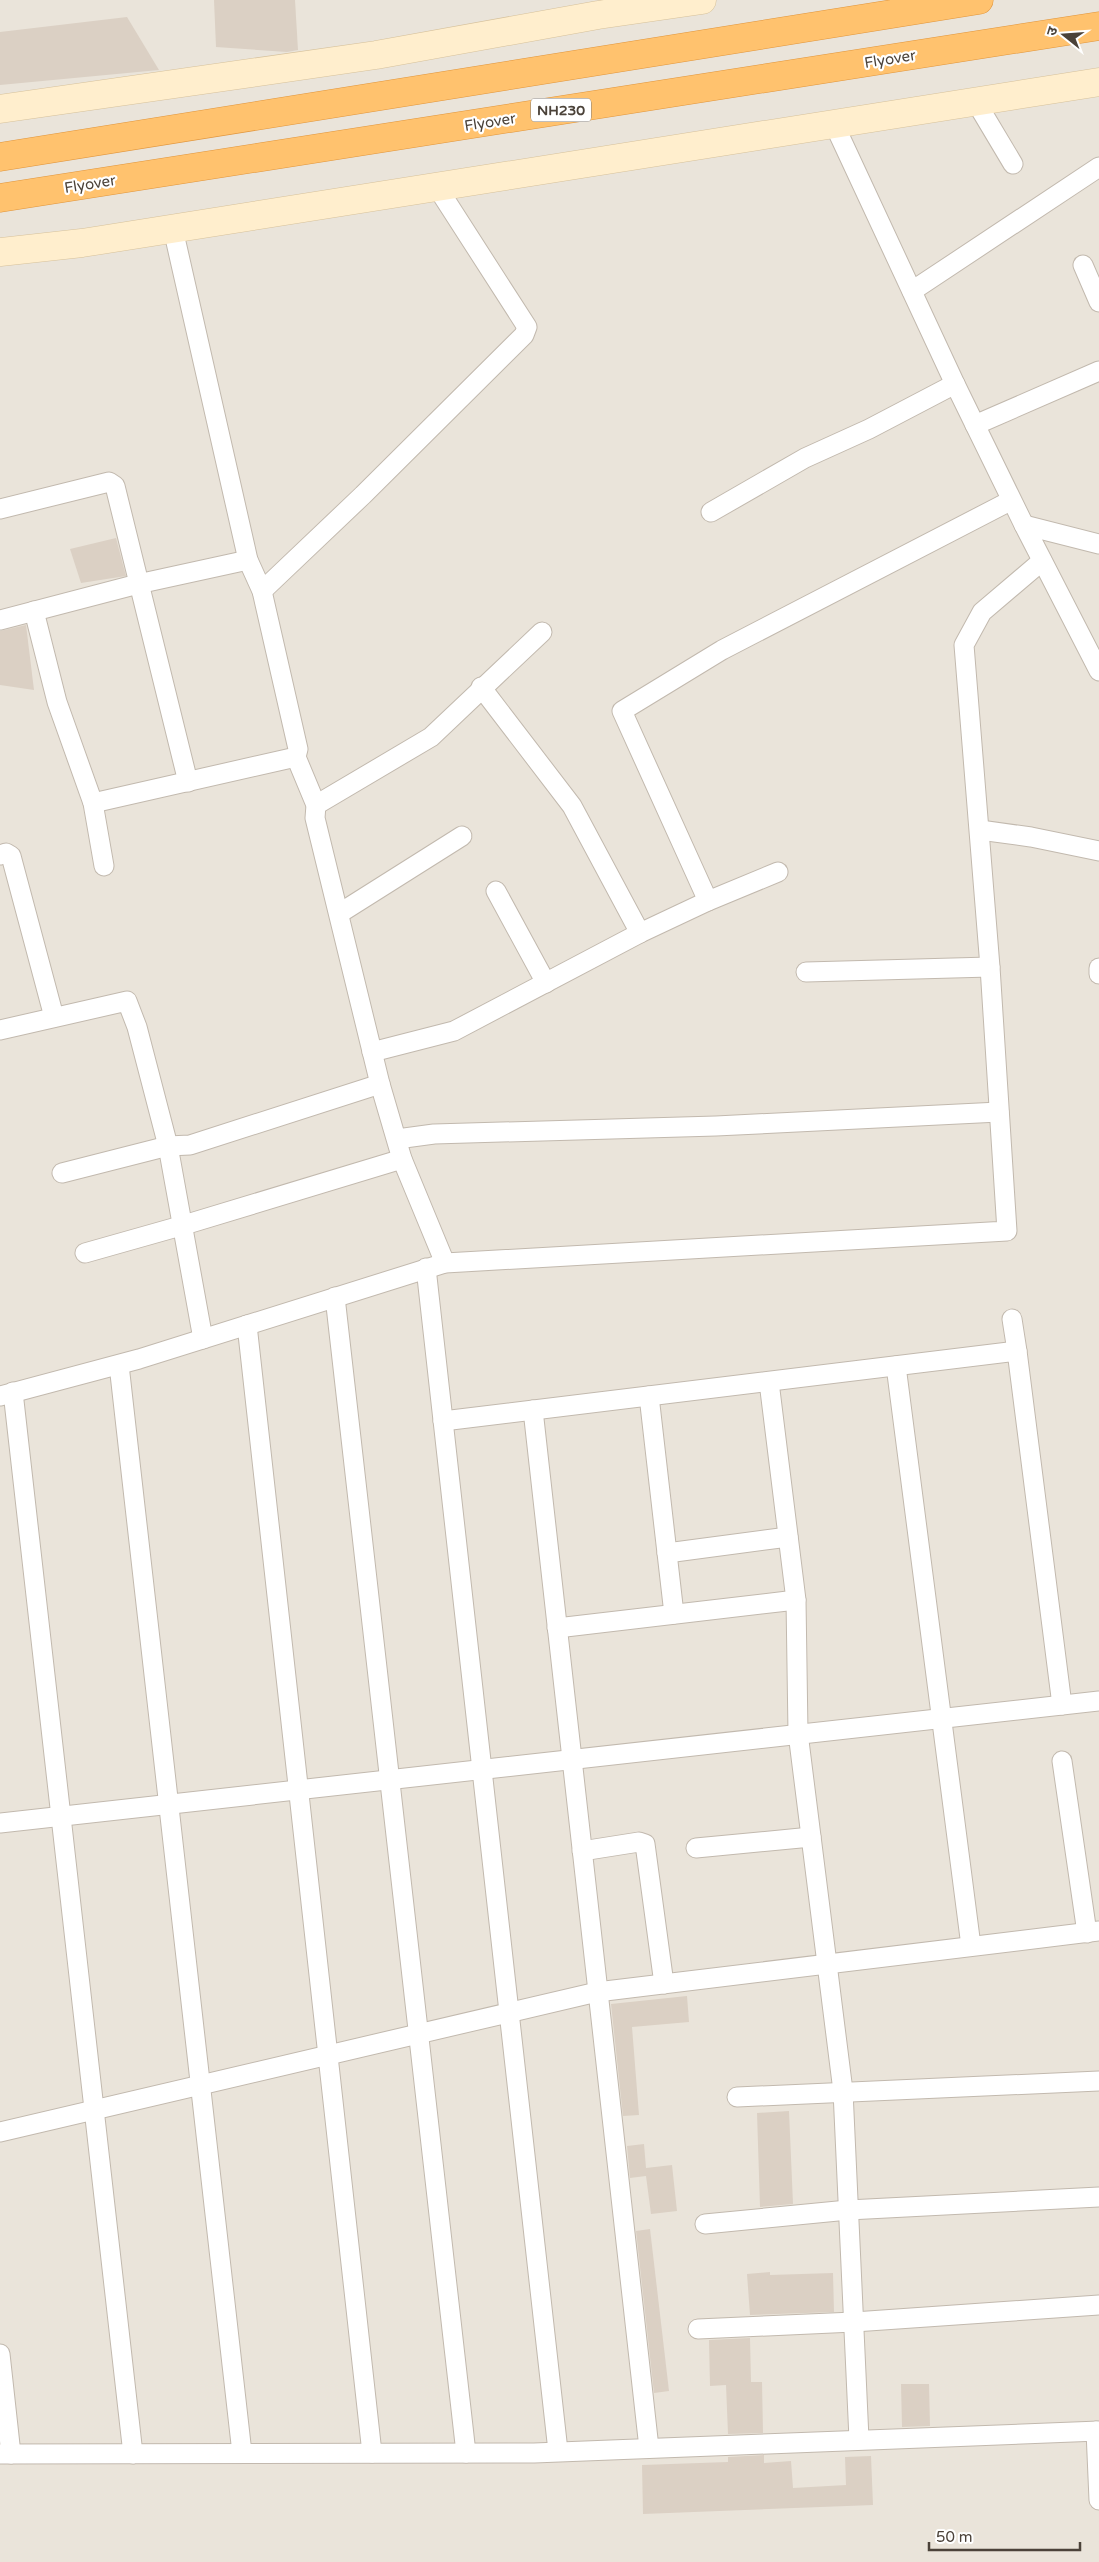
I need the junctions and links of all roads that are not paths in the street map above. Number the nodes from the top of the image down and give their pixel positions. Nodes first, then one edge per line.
1 (702, 0) edge
2 (979, 0) edge
3 (1099, 26) edge
4 (1099, 82) edge
5 (976, 102) junction
6 (0, 109) edge
7 (834, 124) junction
8 (10, 155) edge
9 (1013, 164) dead end
10 (1099, 167) edge
11 (437, 187) junction
12 (12, 196) edge
13 (173, 229) junction
14 (0, 252) edge
15 (1083, 265) dead end
16 (912, 291) junction
17 (1099, 302) edge
18 (1099, 372) edge
19 (955, 384) junction
20 (974, 425) junction
21 (1010, 500) junction
22 (0, 509) edge
23 (711, 512) dead end
24 (1024, 525) junction
25 (1099, 544) edge
26 (248, 560) junction
27 (1042, 561) junction
28 (138, 584) junction
29 (262, 591) junction
30 (34, 611) junction
31 (0, 620) edge
32 (542, 632) dead end
33 (1099, 671) edge
34 (481, 687) junction
35 (296, 757) junction
36 (188, 782) junction
37 (93, 803) junction
38 (316, 805) junction
39 (980, 830) junction
40 (462, 836) dead end
41 (1099, 851) edge
42 (0, 855) edge
43 (104, 866) dead end
44 (778, 872) dead end
45 (496, 891) dead end
46 (708, 901) junction
47 (340, 913) junction
48 (640, 933) junction
49 (990, 967) junction
50 (1099, 968) edge
51 (806, 972) dead end
52 (1099, 974) edge
53 (546, 983) junction
54 (54, 1017) junction
55 (0, 1030) edge
56 (372, 1052) junction
57 (380, 1084) junction
58 (999, 1112) junction
59 (397, 1139) junction
60 (168, 1146) junction
61 (402, 1159) junction
62 (62, 1173) dead end
63 (184, 1225) junction
64 (85, 1253) dead end
65 (445, 1263) junction
66 (426, 1268) junction
67 (335, 1297) junction
68 (1012, 1319) dead end
69 (247, 1325) junction
70 (203, 1339) junction
71 (1017, 1351) junction
72 (119, 1364) junction
73 (896, 1366) junction
74 (769, 1382) junction
75 (6, 1394) edge
76 (649, 1396) junction
77 (533, 1410) junction
78 (443, 1421) junction
79 (788, 1537) junction
80 (667, 1553) junction
81 (796, 1600) junction
82 (674, 1614) junction
83 (557, 1628) junction
84 (1099, 1701) edge
85 (1062, 1705) junction
86 (942, 1718) junction
87 (798, 1733) junction
88 (572, 1760) junction
89 (1062, 1761) dead end
90 (482, 1770) junction
91 (390, 1780) junction
92 (299, 1790) junction
93 (169, 1804) junction
94 (61, 1816) junction
95 (0, 1823) edge
96 (811, 1837) junction
97 (696, 1848) dead end
98 (582, 1851) junction
99 (1093, 1932) edge
100 (971, 1946) junction
101 (827, 1964) junction
102 (664, 1984) junction
103 (597, 1992) junction
104 (509, 2012) junction
105 (419, 2033) junction
106 (328, 2055) junction
107 (1099, 2081) edge
108 (200, 2085) junction
109 (842, 2091) junction
110 (737, 2097) dead end
111 (94, 2110) junction
112 (0, 2132) edge
113 (1099, 2197) edge
114 (848, 2210) junction
115 (705, 2224) dead end
116 (1099, 2305) edge
117 (854, 2322) junction
118 (698, 2329) dead end
119 (0, 2354) edge
120 (1098, 2431) edge
121 (859, 2439) junction
122 (648, 2448) junction
123 (558, 2451) junction
124 (242, 2453) junction
125 (372, 2453) junction
126 (466, 2453) junction
127 (5, 2454) edge
128 (133, 2454) junction
129 (1099, 2500) edge

1 - 6 street
2 - 8 highway
3 - 12 highway, Flyover / NH230
4 - 5 street
5 - 7 street
5 - 9 street
7 - 11 street
7 - 16 street
10 - 16 street
11 - 13 street
11 - 29 street
13 - 14 street
13 - 26 street
15 - 17 street
16 - 19 street
18 - 20 street
19 - 20 street
19 - 23 street
20 - 21 street
21 - 24 street
21 - 46 street
22 - 28 street
24 - 25 street
24 - 27 street
26 - 28 street
26 - 29 street
27 - 33 street
27 - 39 street
28 - 30 street
28 - 36 street
29 - 35 street
30 - 31 street
30 - 37 street
32 - 34 street
34 - 38 street
34 - 48 street
35 - 36 street
35 - 38 street
36 - 37 street
37 - 43 street
38 - 47 street
39 - 41 street
39 - 49 street
40 - 47 street
42 - 54 street
44 - 46 street
45 - 53 street
46 - 48 street
47 - 56 street
48 - 53 street
49 - 51 street
49 - 58 street
50 - 52 street
53 - 56 street
54 - 55 street
54 - 60 street
56 - 57 street
57 - 59 street
57 - 60 street
58 - 59 street
58 - 65 street
59 - 61 street
60 - 62 street
60 - 63 street
61 - 63 street
61 - 65 street
63 - 64 street
63 - 70 street
65 - 66 street
66 - 67 street
66 - 78 street
67 - 69 street
67 - 91 street
68 - 71 street
69 - 70 street
69 - 92 street
70 - 72 street
71 - 73 street
71 - 85 street
72 - 75 street
72 - 93 street
73 - 74 street
73 - 86 street
74 - 76 street
74 - 79 street
75 - 94 street
76 - 77 street
76 - 80 street
77 - 78 street
77 - 83 street
78 - 90 street
79 - 80 street
79 - 81 street
80 - 82 street
81 - 82 street
81 - 87 street
82 - 83 street
83 - 88 street
84 - 85 street
85 - 86 street
86 - 87 street
86 - 100 street
87 - 88 street
87 - 96 street
88 - 90 street
88 - 98 street
89 - 99 street
90 - 91 street
90 - 104 street
91 - 92 street
91 - 105 street
92 - 93 street
92 - 106 street
93 - 94 street
93 - 108 street
94 - 95 street
94 - 111 street
96 - 97 street
96 - 101 street
98 - 102 street
98 - 103 street
99 - 100 street
100 - 101 street
101 - 102 street
101 - 109 street
102 - 103 street
103 - 104 street
103 - 122 street
104 - 105 street
104 - 123 street
105 - 106 street
105 - 126 street
106 - 108 street
106 - 125 street
107 - 109 street
108 - 111 street
108 - 124 street
109 - 110 street
109 - 114 street
111 - 112 street
111 - 128 street
113 - 114 street
114 - 115 street
114 - 117 street
116 - 117 street
117 - 118 street
117 - 121 street
119 - 127 street
120 - 121 street
120 - 129 street
121 - 122 street
122 - 123 street
123 - 126 street
124 - 125 street
124 - 128 street
125 - 126 street
127 - 128 street

